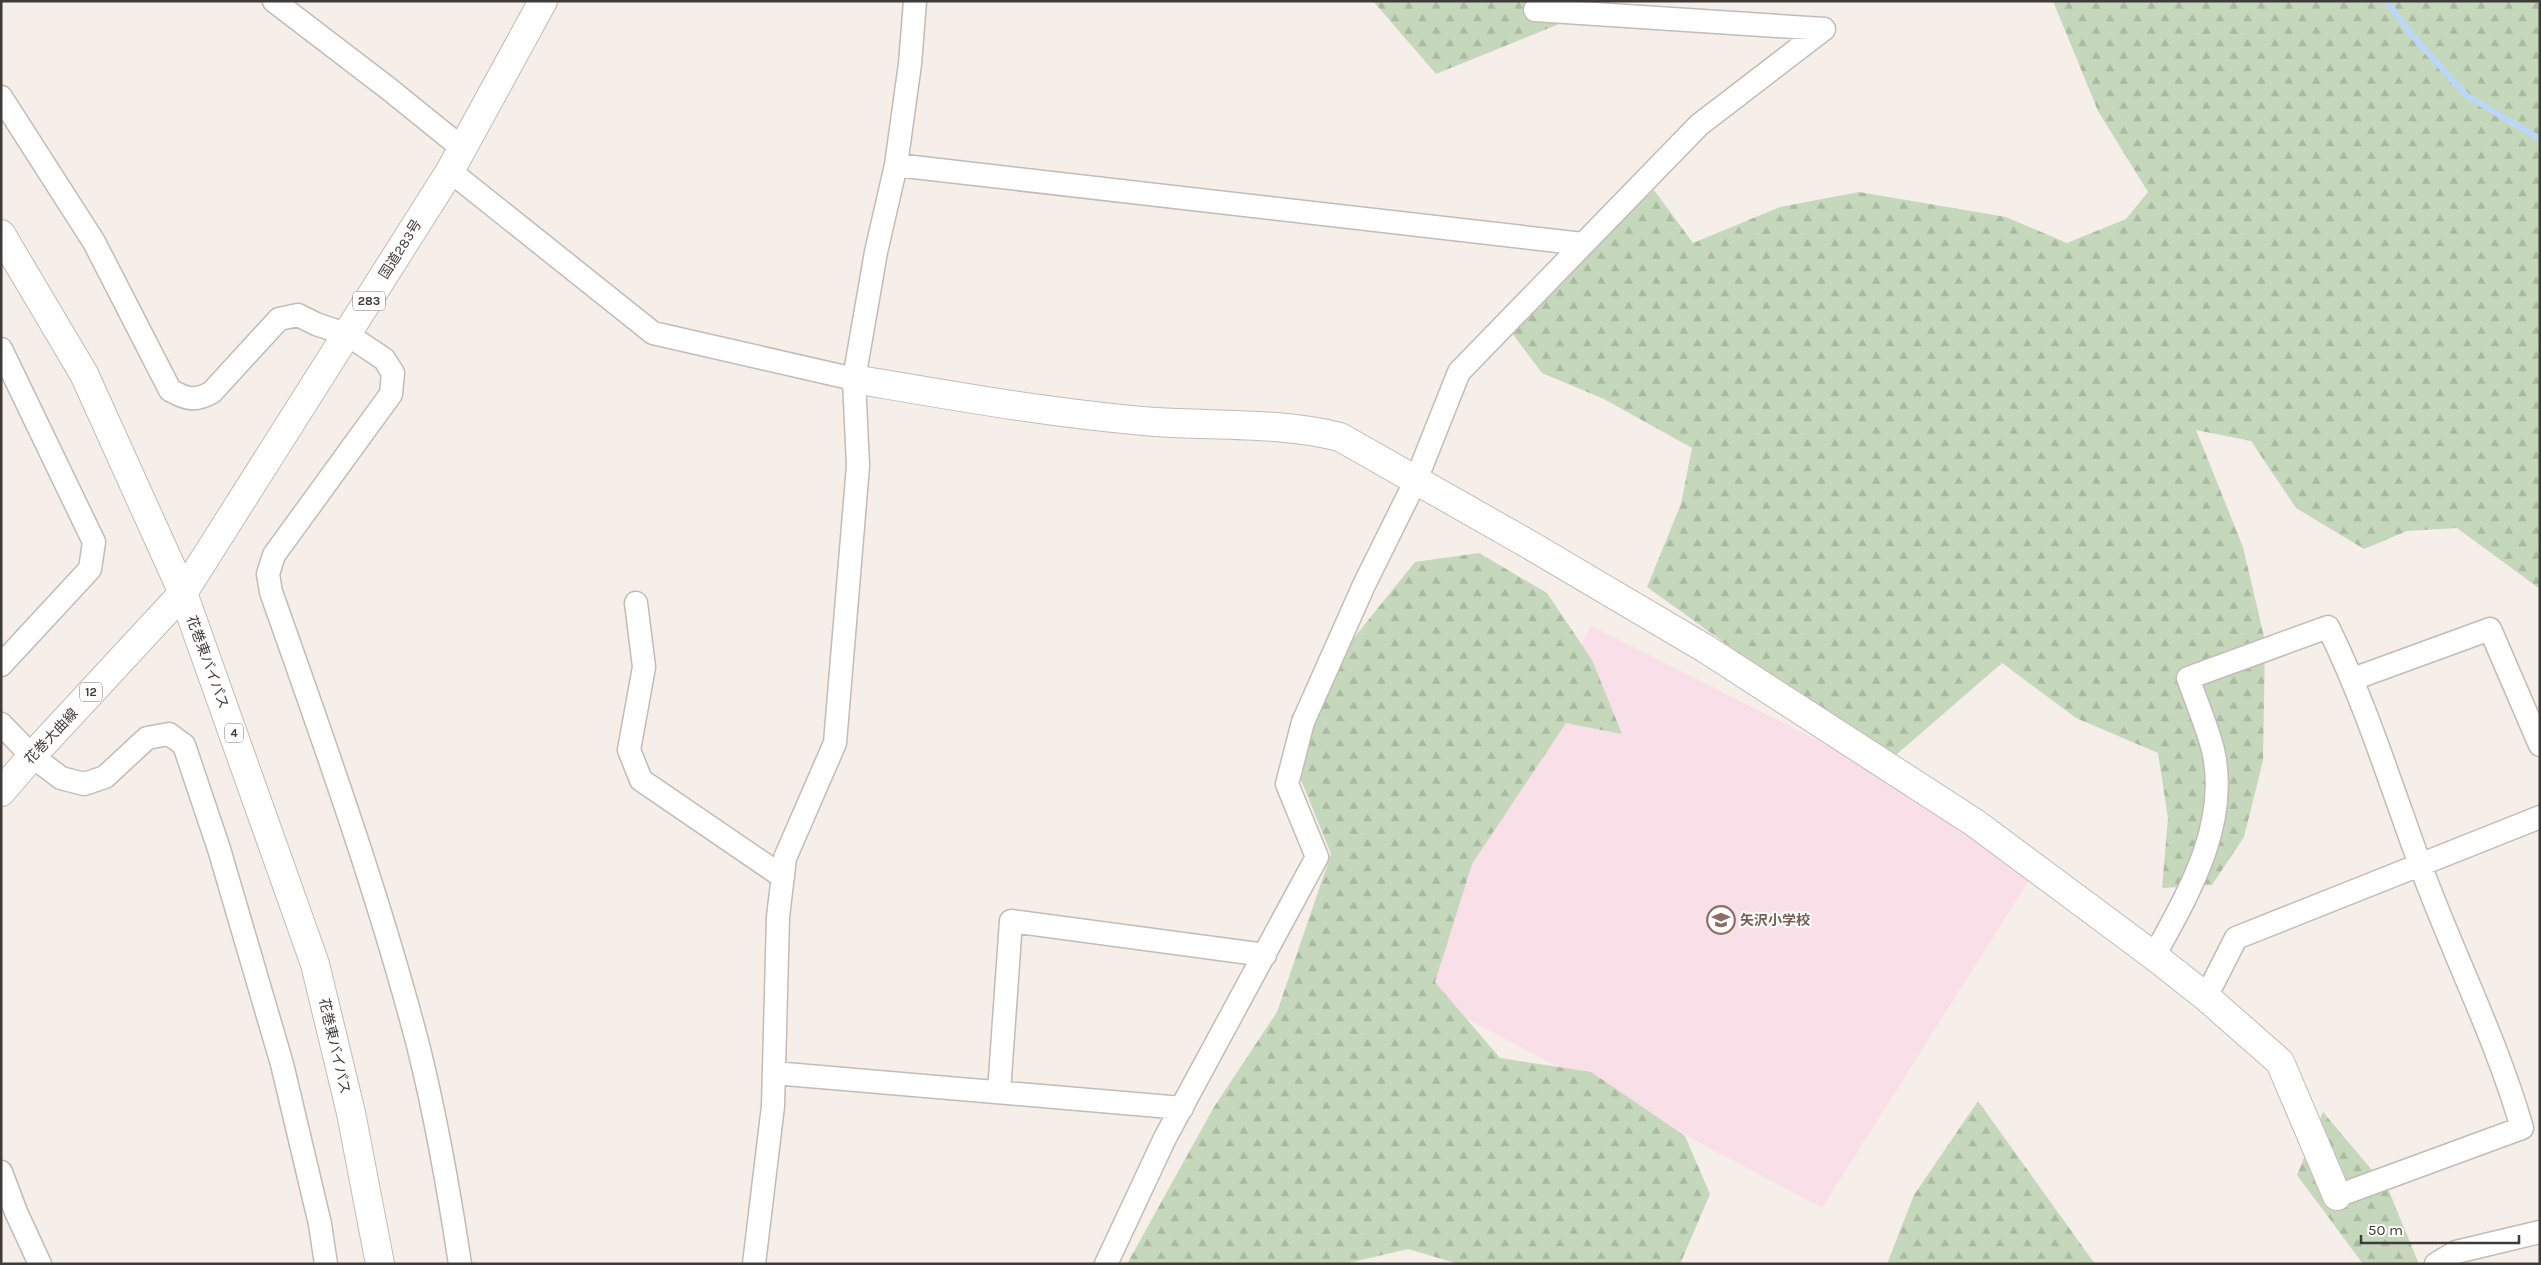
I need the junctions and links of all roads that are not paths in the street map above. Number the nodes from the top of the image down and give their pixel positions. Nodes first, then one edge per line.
1 (274, 1) edge
2 (543, 1) edge
3 (915, 1) edge
4 (1535, 10) dead end
5 (1, 97) edge
6 (456, 160) junction
7 (896, 164) junction
8 (1, 234) edge
9 (1583, 244) junction
10 (348, 335) junction
11 (1, 349) edge
12 (854, 379) junction
13 (1416, 480) junction
14 (183, 593) junction
15 (636, 603) dead end
16 (1, 666) edge
17 (2353, 678) junction
18 (1, 724) edge
19 (2540, 745) edge
20 (32, 756) junction
21 (1, 792) edge
22 (2540, 817) edge
23 (2420, 865) junction
24 (783, 877) junction
25 (1265, 955) junction
26 (2154, 956) junction
27 (2206, 997) junction
28 (774, 1073) junction
29 (999, 1092) junction
30 (1182, 1108) junction
31 (1, 1172) edge
32 (2337, 1196) joint
33 (2540, 1232) edge
34 (40, 1264) edge
35 (326, 1264) edge
36 (380, 1264) edge
37 (460, 1264) edge
38 (754, 1264) edge
39 (1106, 1264) edge
40 (2436, 1264) edge

1 - 6 street
2 - 6 main road, 国道283号 / 283
3 - 7 street
4 - 9 street
5 - 10 street
6 - 10 main road, 国道283号 / 283
6 - 12 street
7 - 9 street
7 - 12 street
8 - 14 main road, 花巻東バイパス / 4
9 - 13 street
10 - 14 main road, 国道283号 / 283
10 - 37 street
11 - 16 street
12 - 13 main road
12 - 24 street
13 - 25 street
13 - 26 main road
14 - 20 main road, 花巻大曲線 / 12
14 - 36 main road, 花巻東バイパス / 4
15 - 24 street
17 - 19 street
17 - 23 street
17 - 26 street
18 - 20 street
20 - 21 main road, 花巻大曲線 / 12
20 - 35 street
22 - 23 street
23 - 27 street
23 - 32 street
24 - 28 street
25 - 29 street
25 - 30 street
26 - 27 main road
27 - 32 main road
28 - 29 street
28 - 38 street
29 - 30 street
30 - 39 street
31 - 34 street
33 - 40 street

